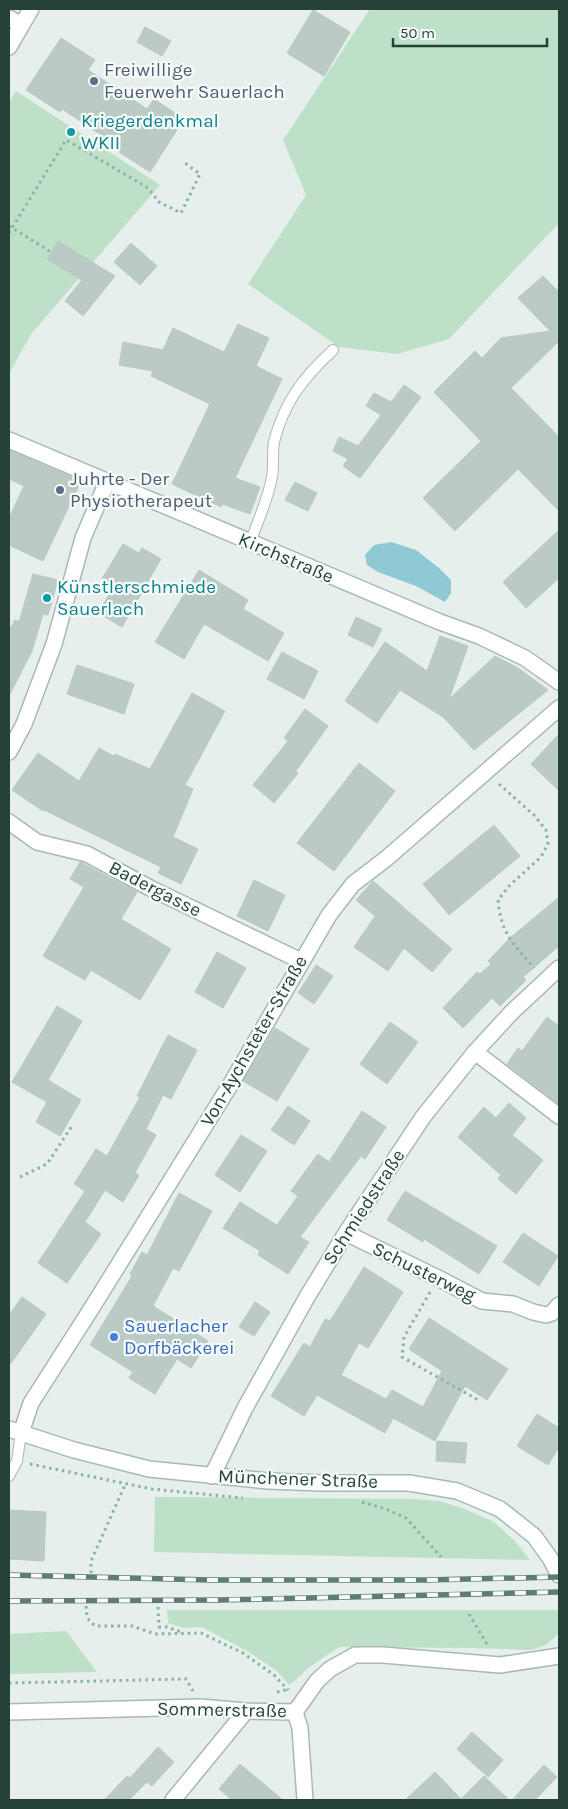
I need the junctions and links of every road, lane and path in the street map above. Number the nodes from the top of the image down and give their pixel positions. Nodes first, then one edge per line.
1 (31, 9) edge
2 (15, 22) edge
3 (9, 47) edge
4 (185, 163) dead end
5 (10, 227) edge
6 (9, 234) edge
7 (51, 252) dead end
8 (333, 350) dead end
9 (9, 440) edge
10 (107, 482) junction
11 (250, 543) junction
12 (559, 682) edge
13 (559, 708) edge
14 (9, 752) edge
15 (486, 771) junction
16 (9, 822) edge
17 (301, 961) junction
18 (559, 968) edge
19 (545, 981) junction
20 (475, 1052) junction
21 (559, 1116) edge
22 (72, 1126) dead end
23 (20, 1177) dead end
24 (346, 1233) junction
25 (438, 1278) junction
26 (559, 1305) edge
27 (480, 1401) dead end
28 (15, 1431) edge
29 (17, 1461) junction
30 (9, 1476) edge
31 (212, 1476) junction
32 (125, 1485) junction
33 (247, 1499) dead end
34 (353, 1502) dead end
35 (441, 1557) dead end
36 (91, 1574) dead end
37 (559, 1575) edge
38 (86, 1606) dead end
39 (158, 1607) dead end
40 (469, 1614) dead end
41 (184, 1632) junction
42 (559, 1656) edge
43 (500, 1665) junction
44 (268, 1676) dead end
45 (9, 1683) edge
46 (294, 1687) dead end
47 (271, 1694) dead end
48 (196, 1696) dead end
49 (246, 1711) junction
50 (9, 1712) edge
51 (296, 1712) junction
52 (173, 1800) edge
53 (305, 1800) edge

1 - 2 street
2 - 3 street
4 - 5 path
5 - 6 path
5 - 7 path
8 - 11 lane
9 - 10 street, Kirchstraße
10 - 11 street, Kirchstraße
10 - 14 street
11 - 12 street, Kirchstraße
13 - 15 street, Von-Aychsteter-Straße
15 - 17 street, Von-Aychsteter-Straße
15 - 19 path
16 - 17 street, Badergasse
17 - 28 street, Von-Aychsteter-Straße
18 - 19 street, Schmiedstraße
19 - 20 street, Schmiedstraße
20 - 21 street
20 - 24 street, Schmiedstraße
22 - 23 path
24 - 25 street, Schusterweg
24 - 31 street, Schmiedstraße
25 - 26 street, Schusterweg
25 - 27 path
28 - 29 lane
28 - 31 street, Münchener Straße
29 - 30 lane
29 - 32 path
31 - 37 street, Münchener Straße
32 - 33 path
32 - 36 path
34 - 35 path
38 - 41 path
39 - 41 path
40 - 43 path
41 - 44 path
42 - 43 street, Sommerstraße
43 - 51 street, Sommerstraße
45 - 48 path
46 - 47 path
49 - 50 street, Sommerstraße
49 - 51 street, Sommerstraße
49 - 52 street
51 - 53 street

